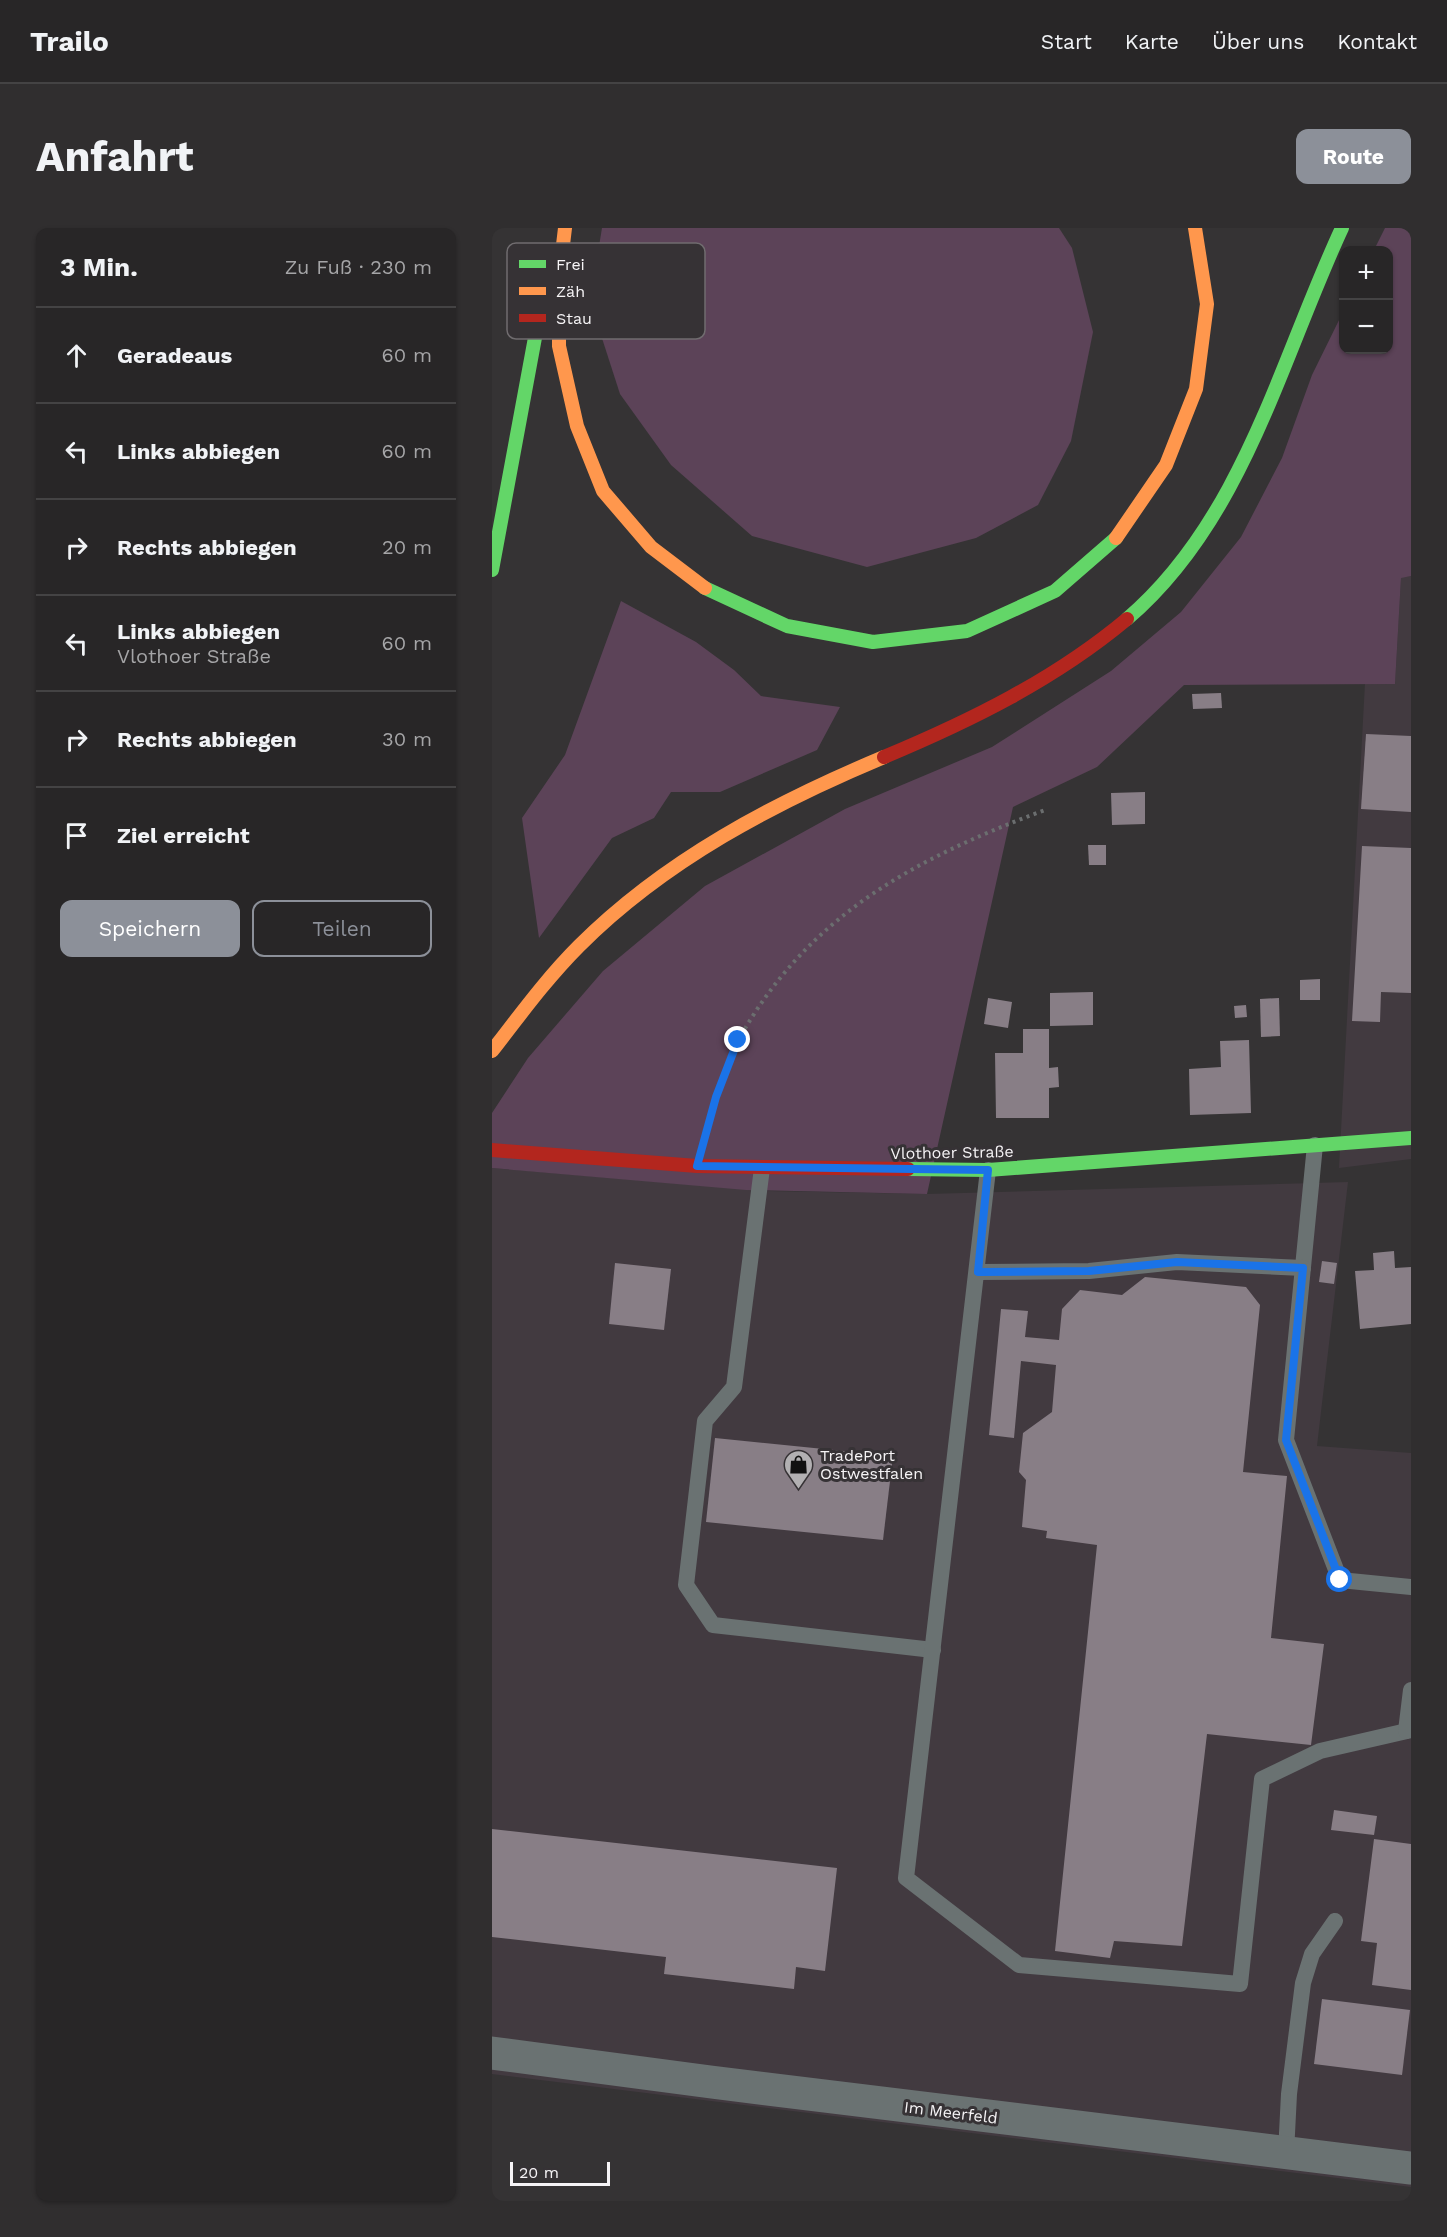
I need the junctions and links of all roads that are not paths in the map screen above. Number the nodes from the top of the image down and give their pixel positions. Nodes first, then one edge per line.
1 (555, 228) edge
2 (565, 228) edge
3 (1195, 228) edge
4 (1342, 228) edge
5 (552, 243) edge
6 (563, 243) edge
7 (535, 339) edge
8 (559, 339) edge
9 (492, 570) edge
10 (492, 1051) edge
11 (1411, 1138) edge
12 (1315, 1145) junction
13 (492, 1150) edge
14 (762, 1168) junction
15 (988, 1170) junction
16 (1303, 1268) junction
17 (978, 1272) junction
18 (1411, 1587) edge
19 (933, 1650) junction
20 (1411, 1690) edge
21 (1408, 1731) edge
22 (1335, 1921) dead end
23 (492, 2053) edge
24 (1286, 2153) junction
25 (1411, 2168) edge

1 - 5 main road
2 - 6 main road
3 - 8 main road
4 - 10 main road
7 - 9 main road
11 - 12 main road, Vlothoer Straße
12 - 15 main road, Vlothoer Straße
12 - 16 lane
13 - 14 main road, Vlothoer Straße
14 - 15 main road, Vlothoer Straße
14 - 19 lane
15 - 17 lane
16 - 17 lane
16 - 18 lane
17 - 19 lane
19 - 21 lane
20 - 21 lane
22 - 24 lane
23 - 24 street, Im Meerfeld
24 - 25 street, Im Meerfeld

